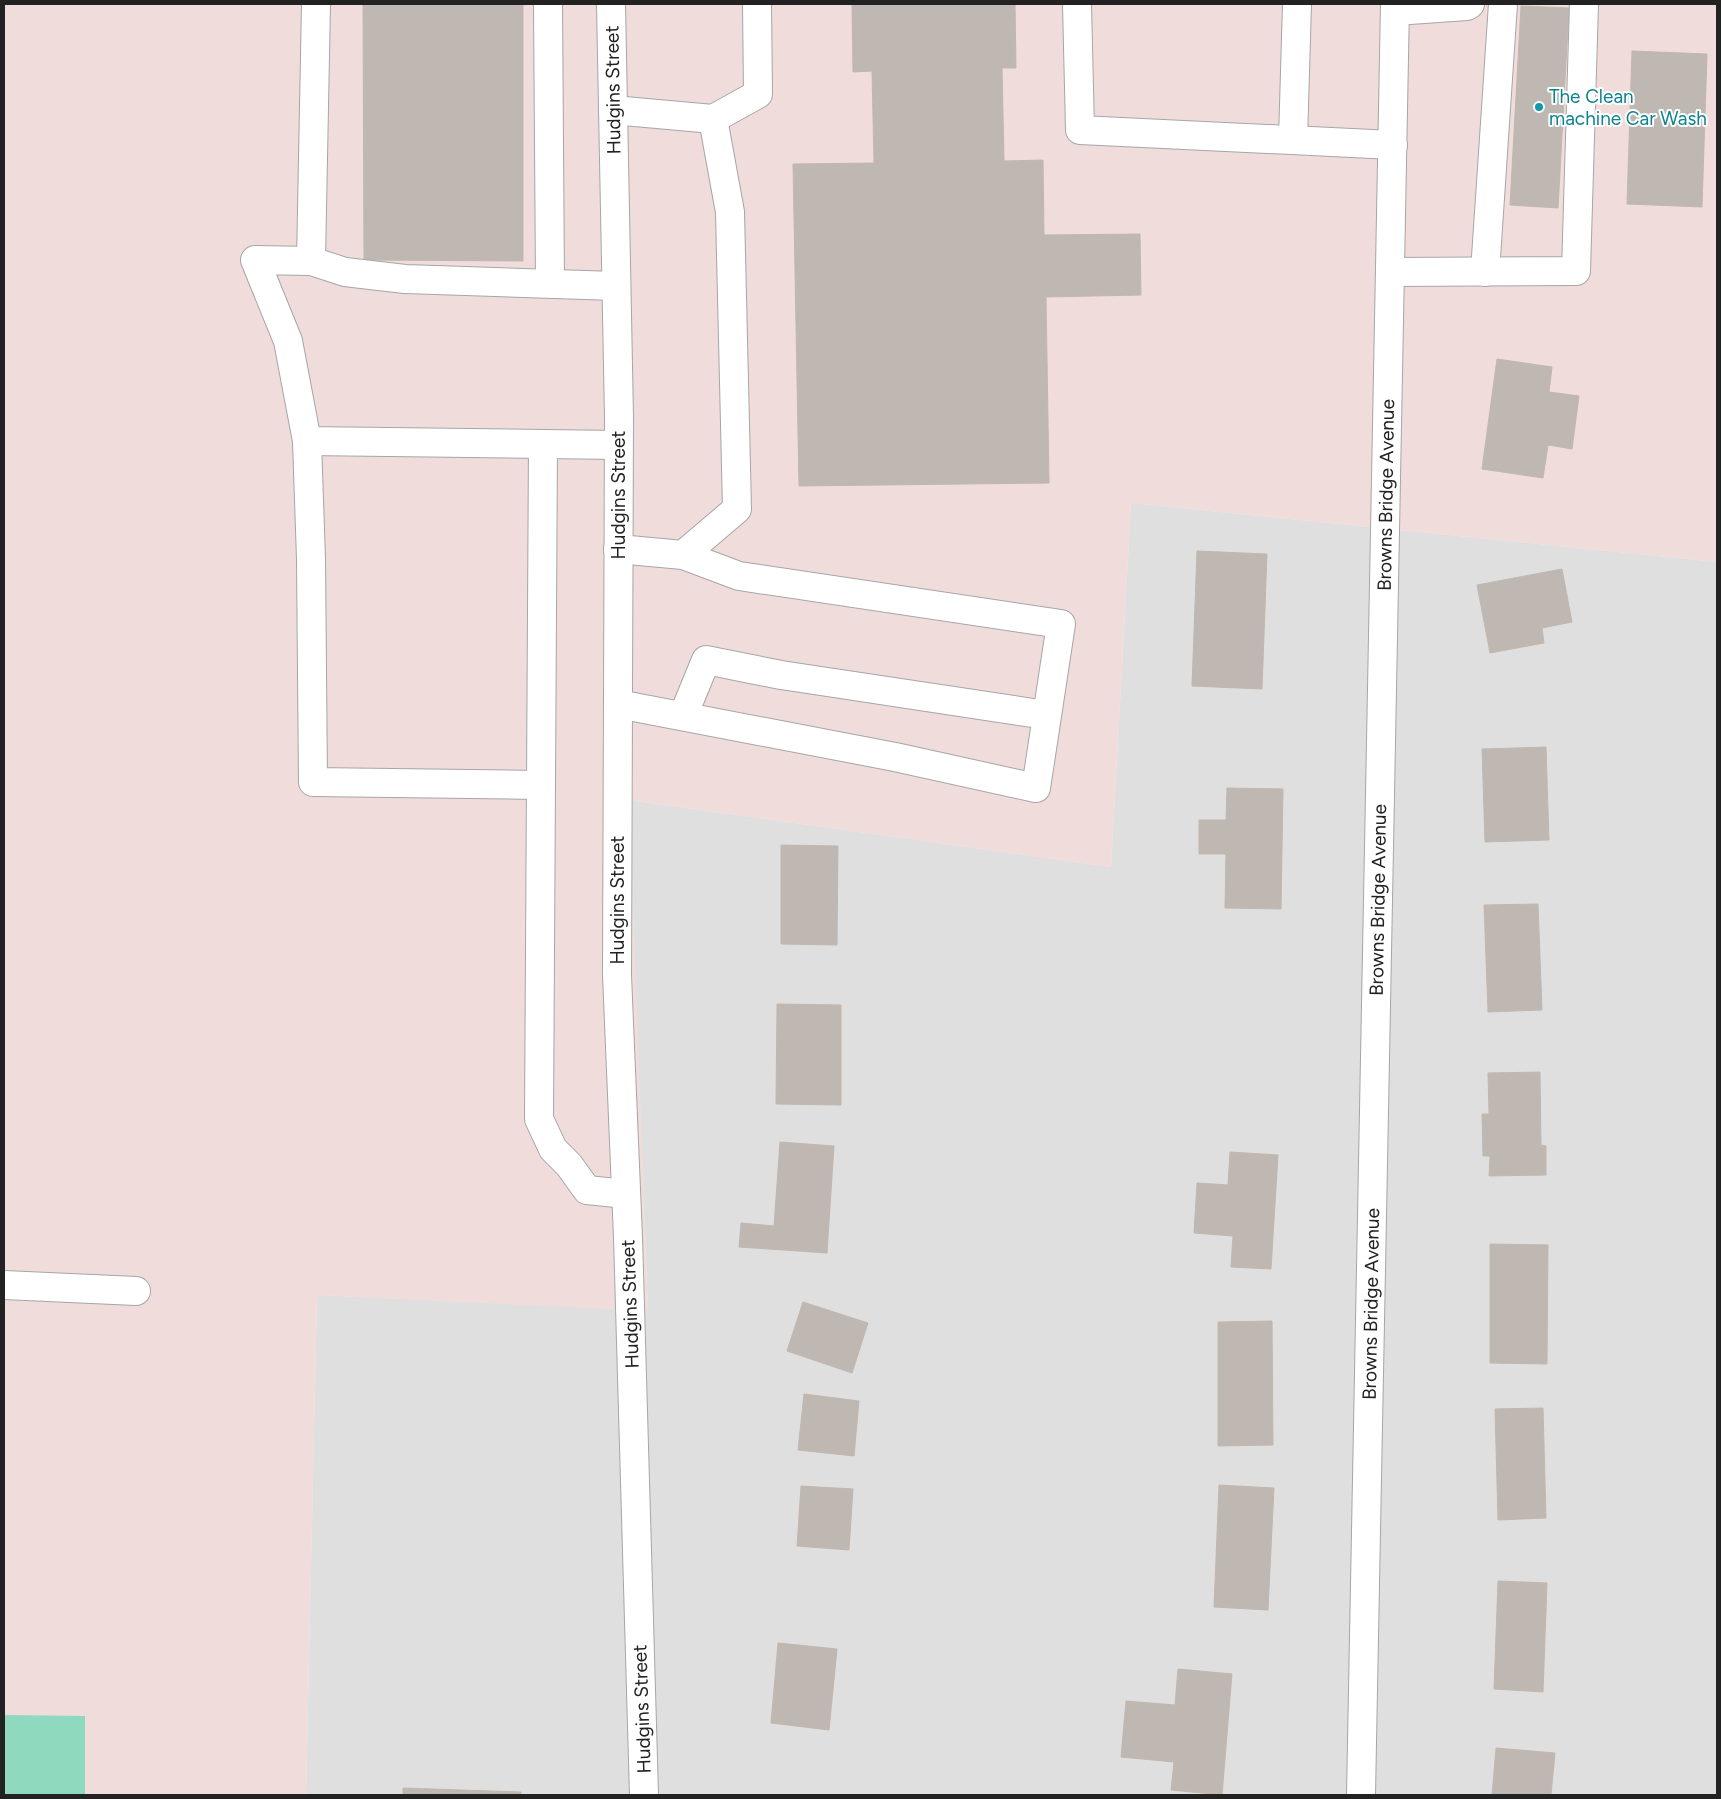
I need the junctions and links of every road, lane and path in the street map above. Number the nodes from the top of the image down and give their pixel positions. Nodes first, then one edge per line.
1 (316, 4) edge
2 (548, 4) edge
3 (611, 4) edge
4 (757, 4) edge
5 (1077, 4) edge
6 (1297, 4) edge
7 (1470, 4) edge
8 (1502, 4) edge
9 (1584, 4) edge
10 (1395, 7) edge
11 (613, 110) junction
12 (713, 119) junction
13 (1293, 140) junction
14 (1393, 145) junction
15 (311, 261) junction
16 (1391, 272) junction
17 (1485, 272) junction
18 (550, 283) junction
19 (616, 286) junction
20 (307, 441) junction
21 (543, 444) junction
22 (618, 445) junction
23 (618, 549) junction
24 (683, 555) junction
25 (618, 704) junction
26 (1046, 715) junction
27 (683, 716) junction
28 (541, 785) junction
29 (626, 1194) junction
30 (4, 1285) edge
31 (136, 1290) dead end
32 (644, 1795) edge
33 (1361, 1795) edge

1 - 15 street
2 - 18 street
3 - 11 street, Hudgins Street
4 - 12 street
5 - 13 street
6 - 13 street
7 - 10 street
8 - 17 street
9 - 17 street
10 - 14 street, Browns Bridge Avenue
11 - 12 street
11 - 19 street, Hudgins Street
12 - 24 street
13 - 14 street
14 - 16 street, Browns Bridge Avenue
15 - 18 street
15 - 20 street
16 - 17 street
16 - 33 street, Browns Bridge Avenue
18 - 19 street
19 - 22 street, Hudgins Street
20 - 21 street
20 - 28 street
21 - 22 street
21 - 28 street
22 - 23 street, Hudgins Street
23 - 24 street
23 - 25 street, Hudgins Street
24 - 26 street
25 - 27 street
25 - 29 street, Hudgins Street
26 - 27 street
26 - 27 street
28 - 29 street
29 - 32 street, Hudgins Street
30 - 31 street

